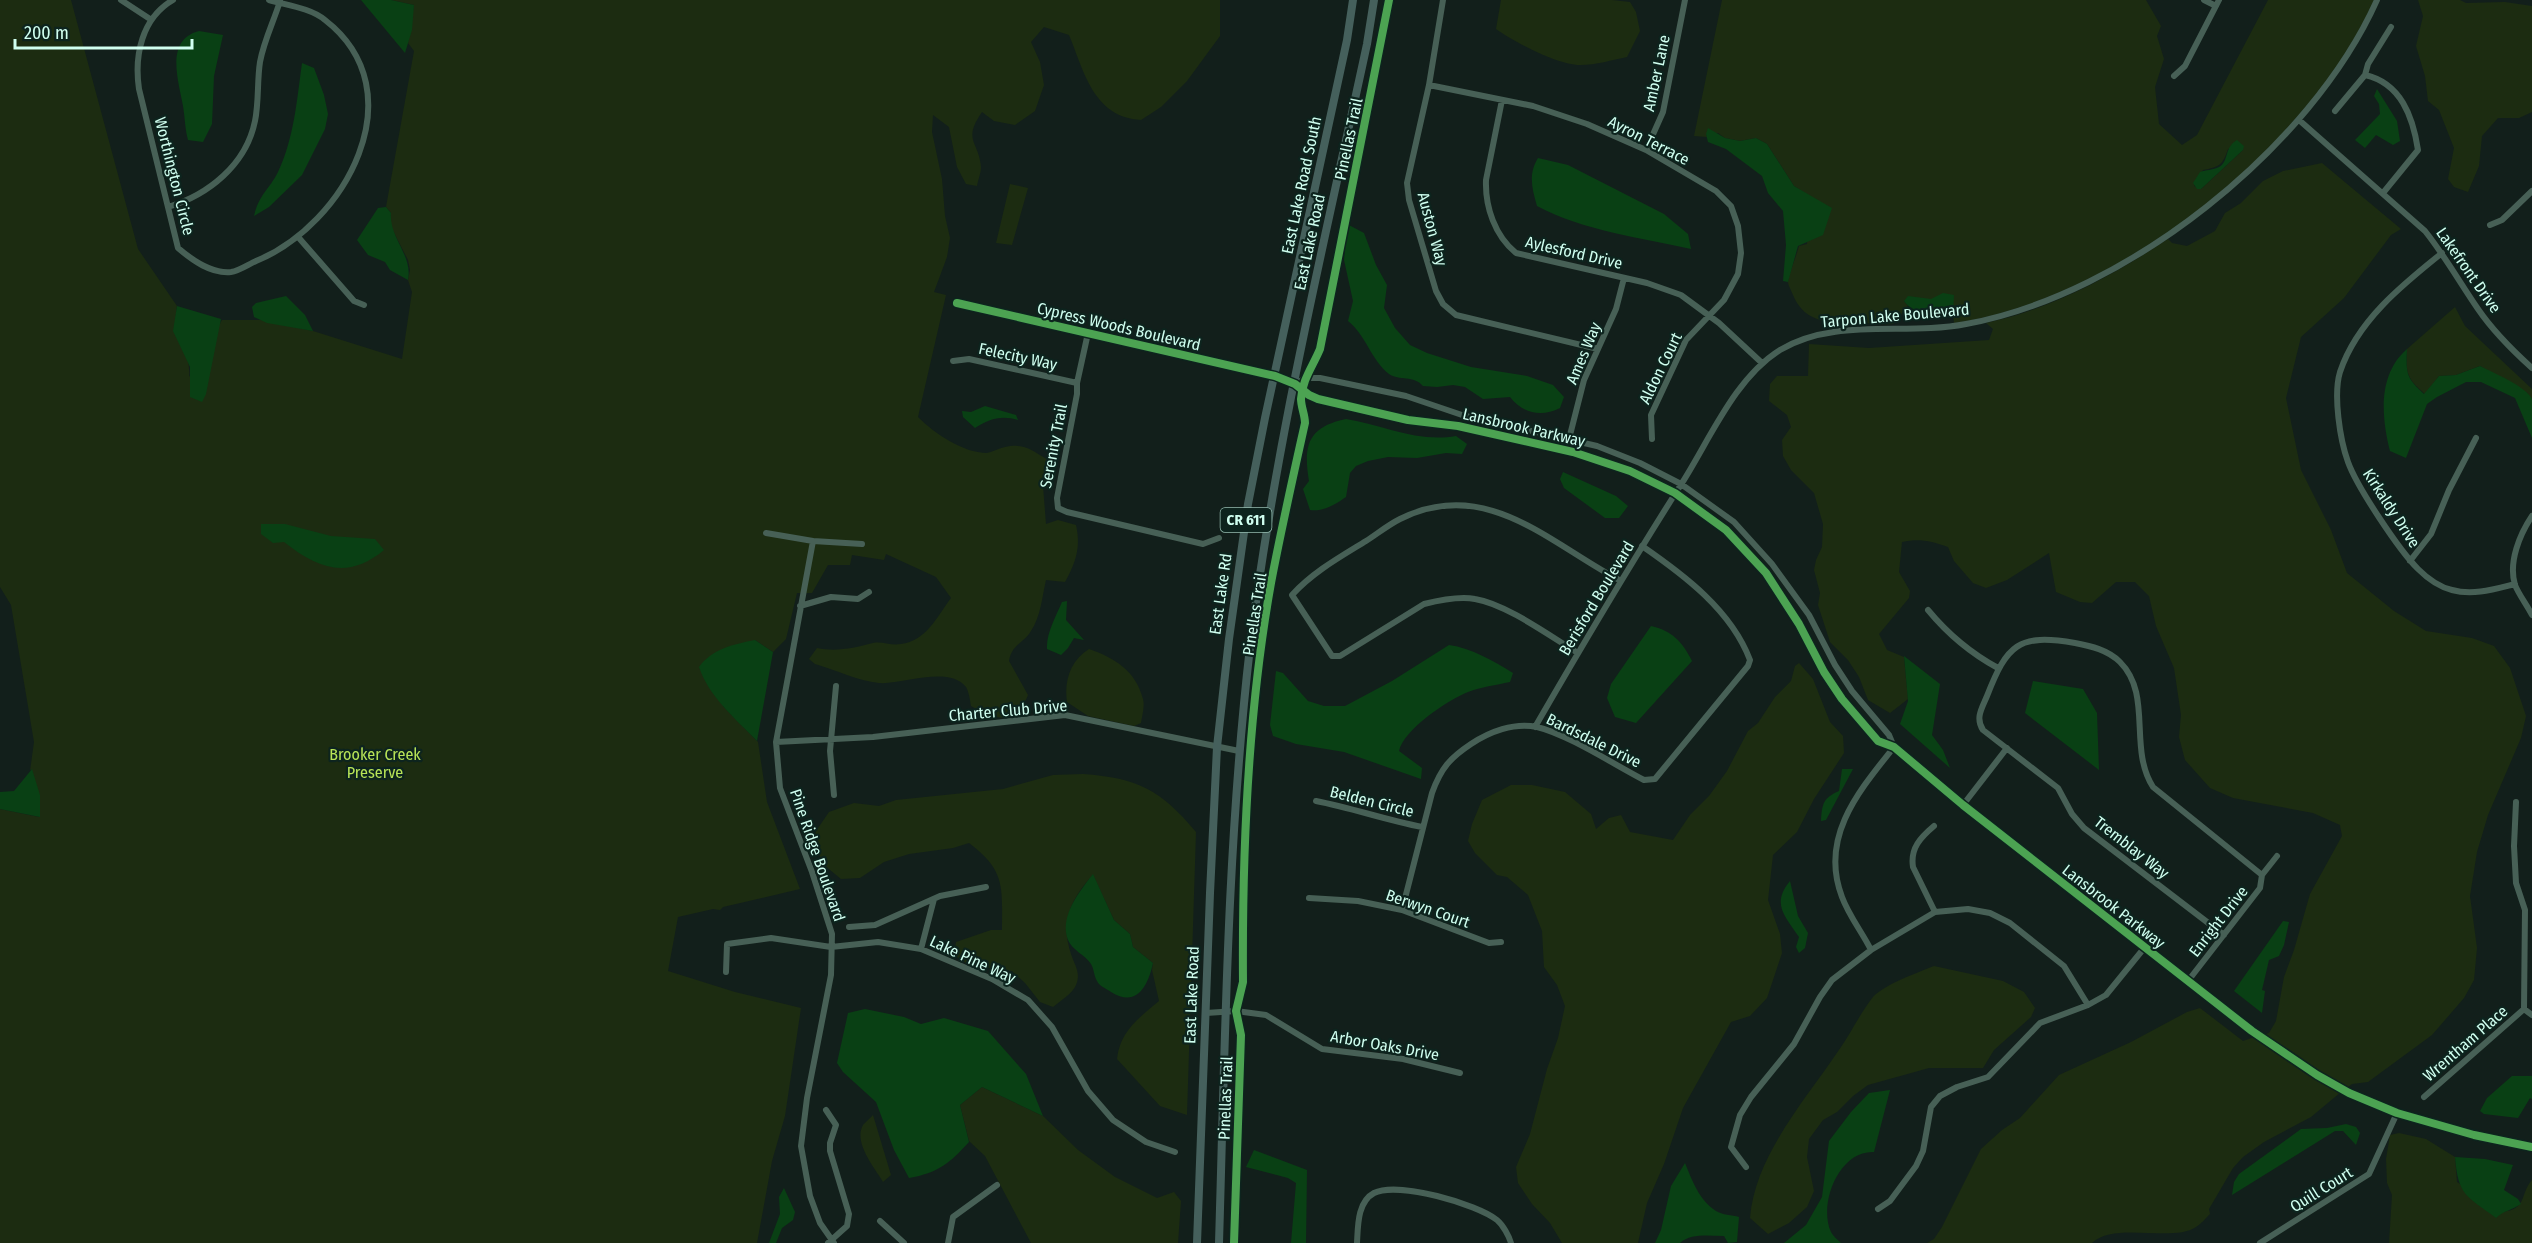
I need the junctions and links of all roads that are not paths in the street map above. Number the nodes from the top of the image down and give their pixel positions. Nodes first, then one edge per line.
1 (121, 0) edge
2 (173, 0) edge
3 (269, 0) edge
4 (1353, 0) edge
5 (1374, 0) edge
6 (1443, 0) edge
7 (1685, 0) edge
8 (2204, 0) edge
9 (2377, 0) edge
10 (280, 2) edge
11 (2218, 3) edge
12 (150, 19) junction
13 (2391, 27) dead end
14 (2365, 75) junction
15 (2174, 76) dead end
16 (1429, 85) junction
17 (1502, 100) junction
18 (2335, 111) dead end
19 (2299, 120) junction
20 (1646, 150) junction
21 (2532, 191) edge
22 (2383, 193) junction
23 (168, 207) junction
24 (2490, 225) dead end
25 (299, 238) junction
26 (2442, 253) junction
27 (1624, 278) junction
28 (957, 303) dead end
29 (364, 305) dead end
30 (1708, 315) junction
31 (1088, 333) junction
32 (1598, 349) junction
33 (953, 361) dead end
34 (1762, 363) junction
35 (2532, 368) edge
36 (1275, 376) junction
37 (1077, 383) junction
38 (1295, 384) junction
39 (2475, 438) dead end
40 (1569, 439) junction
41 (1652, 439) dead end
42 (1681, 484) junction
43 (1675, 494) junction
44 (2532, 516) edge
45 (766, 533) dead end
46 (1219, 538) dead end
47 (813, 541) junction
48 (862, 544) dead end
49 (1642, 546) junction
50 (2410, 561) junction
51 (1621, 581) junction
52 (2515, 584) junction
53 (869, 592) dead end
54 (800, 606) junction
55 (1928, 610) dead end
56 (2532, 615) edge
57 (1578, 653) junction
58 (1998, 668) junction
59 (836, 686) dead end
60 (1535, 727) junction
61 (832, 739) junction
62 (776, 742) junction
63 (1217, 747) junction
64 (1894, 747) junction
65 (2007, 748) junction
66 (1239, 751) junction
67 (834, 795) dead end
68 (1316, 801) dead end
69 (2516, 802) dead end
70 (1963, 806) junction
71 (1934, 826) dead end
72 (1422, 827) junction
73 (2277, 856) dead end
74 (2262, 875) junction
75 (986, 887) dead end
76 (1309, 898) dead end
77 (934, 899) junction
78 (1402, 910) junction
79 (1935, 912) junction
80 (849, 927) dead end
81 (2224, 935) junction
82 (1501, 942) dead end
83 (831, 947) junction
84 (2145, 947) junction
85 (921, 949) junction
86 (1871, 950) junction
87 (726, 972) dead end
88 (2188, 981) junction
89 (2088, 1005) junction
90 (2524, 1009) junction
91 (1206, 1012) junction
92 (1227, 1013) junction
93 (2532, 1015) edge
94 (1460, 1073) dead end
95 (2424, 1097) dead end
96 (826, 1110) dead end
97 (2397, 1113) junction
98 (2532, 1147) edge
99 (1175, 1152) dead end
100 (1746, 1167) dead end
101 (997, 1185) dead end
102 (1878, 1209) dead end
103 (880, 1221) dead end
104 (831, 1242) edge
105 (904, 1243) edge
106 (948, 1243) edge
107 (1197, 1243) edge
108 (1219, 1243) edge
109 (1357, 1243) edge
110 (1511, 1243) edge
111 (2260, 1243) edge

1 - 12 street
2 - 12 street
3 - 10 street, Worthington Circle
4 - 36 main road, East Lake Road South / CR 611
5 - 38 main road, East Lake Road / CR 611
6 - 16 street, Auston Way
7 - 20 street, Amber Lane
8 - 11 street
9 - 19 street, Tarpon Lake Boulevard
10 - 23 street
10 - 25 street, Worthington Circle
11 - 15 street
12 - 23 street, Worthington Circle
13 - 14 street
14 - 18 street
14 - 22 street
16 - 17 street, Ayron Terrace
16 - 32 street, Auston Way
17 - 20 street, Ayron Terrace
17 - 27 street, Aylesford Drive
19 - 22 street, Lakefront Drive
19 - 34 street, Tarpon Lake Boulevard
20 - 30 street, Ayron Terrace
21 - 24 street
22 - 26 street, Lakefront Drive
23 - 25 street, Worthington Circle
25 - 29 street
26 - 35 street, Lakefront Drive
26 - 50 street, Kirkaldy Drive
27 - 30 street, Aylesford Drive
27 - 32 street, Ames Way
28 - 31 street, Cypress Woods Boulevard
30 - 34 street, Aylesford Drive
30 - 41 street, Aldon Court
31 - 36 street, Cypress Woods Boulevard
31 - 37 street, Serenity Trail
32 - 40 street, Ames Way
33 - 37 street, Felecity Way
34 - 42 street, Tarpon Lake Boulevard
36 - 38 street, Cypress Woods Boulevard
36 - 63 main road, East Lake Rd / CR 611
37 - 46 street, Serenity Trail
38 - 40 street, Lansbrook Parkway
38 - 43 street, Lansbrook Parkway
38 - 66 main road, CR 611
39 - 50 street
40 - 42 street, Lansbrook Parkway
42 - 43 street, Berisford Boulevard
42 - 64 street, Lansbrook Parkway
43 - 49 street, Berisford Boulevard
43 - 64 street, Lansbrook Parkway
44 - 52 street
45 - 47 street
47 - 48 street
47 - 54 street, Pine Ridge Boulevard
49 - 51 street, Berisford Boulevard
49 - 60 street, Bardsdale Drive
50 - 52 street, Kirkaldy Drive
51 - 57 street, Berisford Boulevard
51 - 57 street
52 - 56 street
53 - 54 street
54 - 62 street, Pine Ridge Boulevard
55 - 58 street
57 - 60 street, Berisford Boulevard
58 - 65 street, Tremblay Way
58 - 74 street
59 - 61 street
60 - 72 street, Bardsdale Drive
61 - 62 street, Charter Club Drive
61 - 63 street, Charter Club Drive
61 - 67 street
62 - 83 street, Pine Ridge Boulevard
63 - 66 street, Charter Club Drive
63 - 91 main road, East Lake Road / CR 611
64 - 70 street, Lansbrook Parkway
64 - 86 street
65 - 70 street
65 - 81 street, Tremblay Way
66 - 92 main road, CR 611
68 - 72 street, Belden Circle
69 - 90 street
70 - 84 street, Lansbrook Parkway
71 - 79 street
72 - 78 street, Bardsdale Drive
73 - 74 street, Enright Drive
74 - 81 street, Enright Drive
75 - 77 street
76 - 78 street, Berwyn Court
77 - 80 street
77 - 85 street
78 - 82 street, Berwyn Court
79 - 86 street
79 - 89 street
81 - 88 street, Enright Drive
83 - 85 street, Lake Pine Way
83 - 87 street, Lake Pine Way
83 - 104 street, Pine Ridge Boulevard
84 - 88 street, Lansbrook Parkway
84 - 89 street
85 - 99 street, Lake Pine Way
86 - 100 street
88 - 97 street, Lansbrook Parkway
89 - 102 street
90 - 93 street
90 - 95 street, Wrentham Place
91 - 92 street, Arbor Oaks Drive
91 - 107 main road, East Lake Road / CR 611
92 - 94 street, Arbor Oaks Drive
92 - 108 main road, CR 611
96 - 104 street
97 - 98 street, Lansbrook Parkway
97 - 111 street, Quill Court
101 - 106 street
103 - 105 street
109 - 110 street

